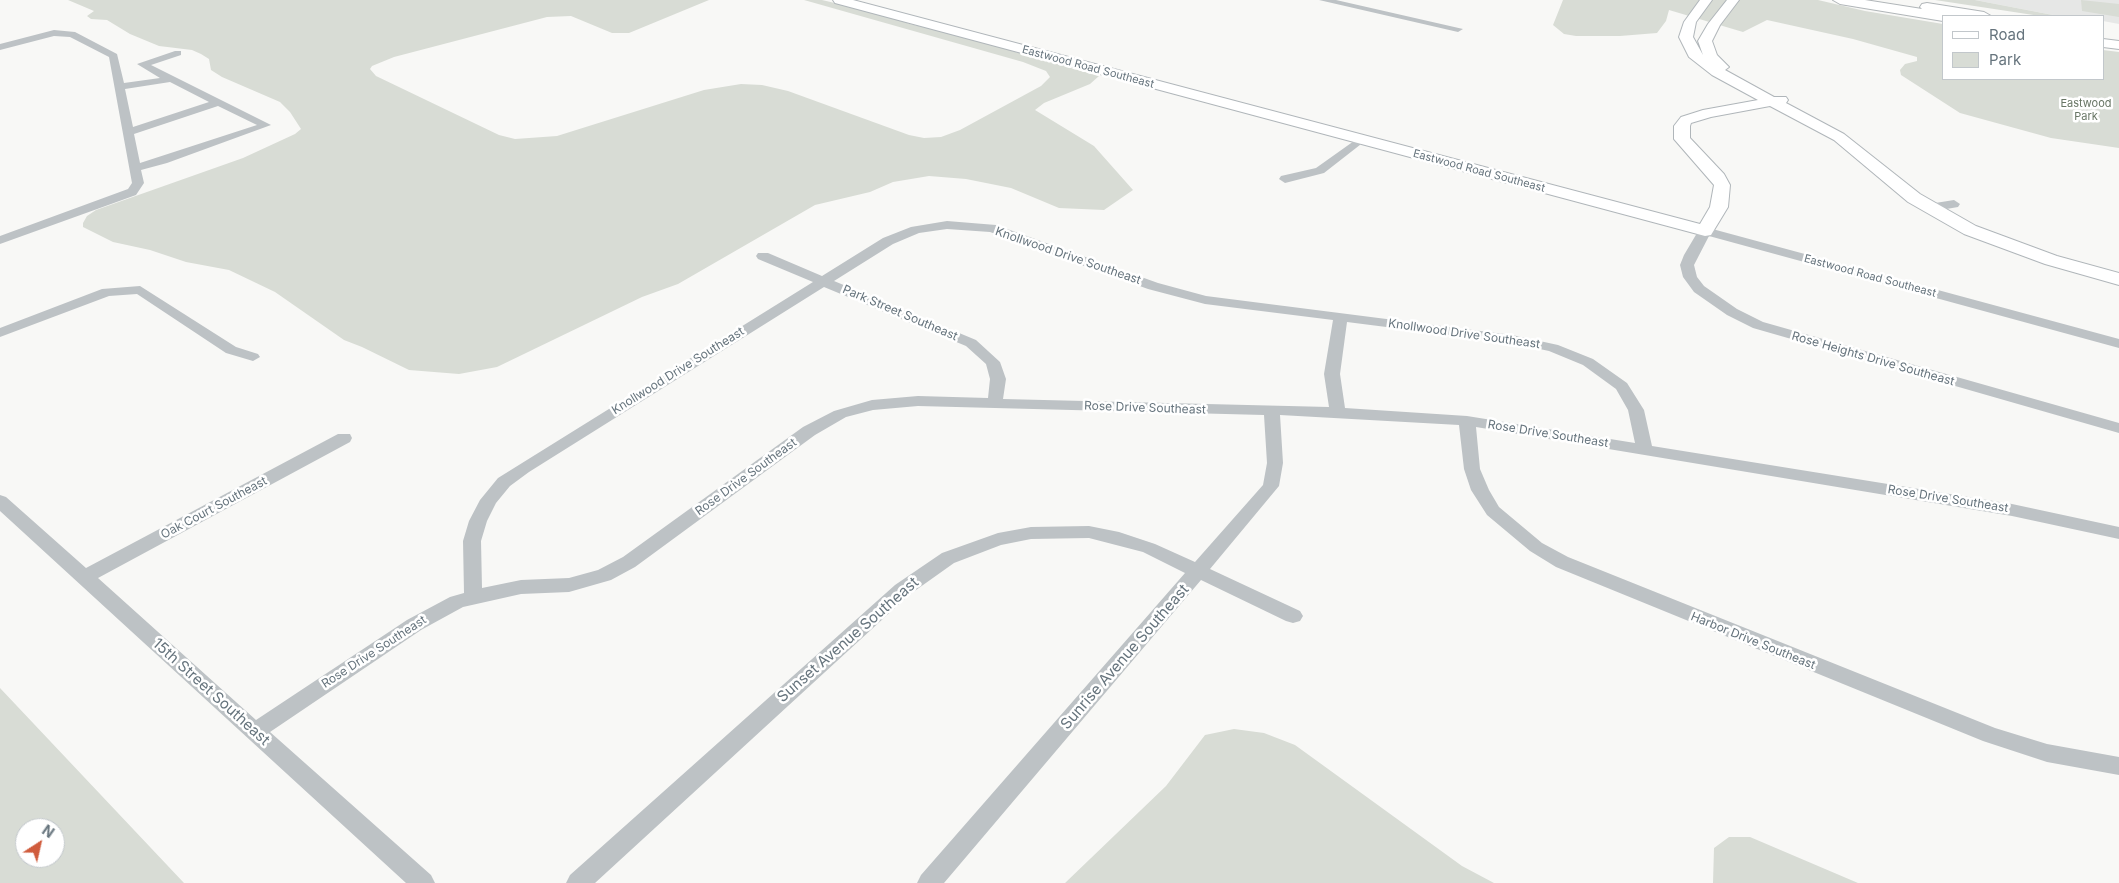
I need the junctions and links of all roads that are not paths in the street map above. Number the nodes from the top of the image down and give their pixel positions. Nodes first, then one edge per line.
1 (839, 0) edge
2 (1706, 0) edge
3 (1733, 0) edge
4 (1840, 0) edge
5 (1883, 0) edge
6 (1330, 1) edge
7 (1978, 15) edge
8 (1942, 17) edge
9 (1458, 29) dead end
10 (2104, 35) edge
11 (2119, 38) edge
12 (2104, 43) edge
13 (2119, 45) edge
14 (0, 47) edge
15 (178, 53) dead end
16 (171, 79) junction
17 (120, 87) junction
18 (1776, 101) junction
19 (219, 102) junction
20 (128, 132) junction
21 (1361, 139) junction
22 (136, 168) junction
23 (1285, 179) dead end
24 (1941, 206) junction
25 (1705, 231) junction
26 (0, 240) edge
27 (763, 256) dead end
28 (2119, 272) edge
29 (2119, 280) edge
30 (822, 281) junction
31 (1340, 318) junction
32 (0, 333) edge
33 (2119, 344) edge
34 (253, 357) dead end
35 (995, 403) junction
36 (1272, 412) junction
37 (1338, 412) junction
38 (1467, 421) junction
39 (2119, 428) edge
40 (344, 438) dead end
41 (1645, 450) junction
42 (0, 501) edge
43 (2119, 534) edge
44 (1200, 571) junction
45 (85, 578) junction
46 (473, 596) junction
47 (1293, 616) dead end
48 (254, 732) junction
49 (2119, 766) edge
50 (423, 883) edge
51 (578, 883) edge
52 (930, 883) edge

1 - 21 street, Eastwood Road Southeast
2 - 18 street
3 - 18 street
4 - 8 main road
5 - 7 main road
6 - 9 street
10 - 11 main road
12 - 13 main road
14 - 17 street
15 - 16 street
16 - 17 street
16 - 19 street
17 - 20 street
18 - 24 street
18 - 25 street
19 - 20 street
19 - 22 street
20 - 22 street
21 - 23 street
21 - 25 street, Eastwood Road Southeast
22 - 26 street
24 - 28 street
24 - 29 street
25 - 33 street, Eastwood Road Southeast
25 - 39 street, Rose Heights Drive Southeast
27 - 30 street, Park Street Southeast
30 - 31 street, Knollwood Drive Southeast
30 - 35 street, Park Street Southeast
30 - 46 street, Knollwood Drive Southeast
31 - 37 street
31 - 41 street, Knollwood Drive Southeast
32 - 34 street
35 - 36 street, Rose Drive Southeast
35 - 46 street, Rose Drive Southeast
36 - 37 street, Rose Drive Southeast
36 - 44 street, Sunrise Avenue Southeast
37 - 38 street, Rose Drive Southeast
38 - 41 street, Rose Drive Southeast
38 - 49 street, Harbor Drive Southeast
40 - 45 street, Oak Court Southeast
41 - 43 street, Rose Drive Southeast
42 - 45 street, 15th Street Southeast
44 - 47 street, Sunset Avenue Southeast
44 - 51 street, Sunset Avenue Southeast
44 - 52 street, Sunrise Avenue Southeast
45 - 48 street, 15th Street Southeast
46 - 48 street, Rose Drive Southeast
48 - 50 street, 15th Street Southeast

